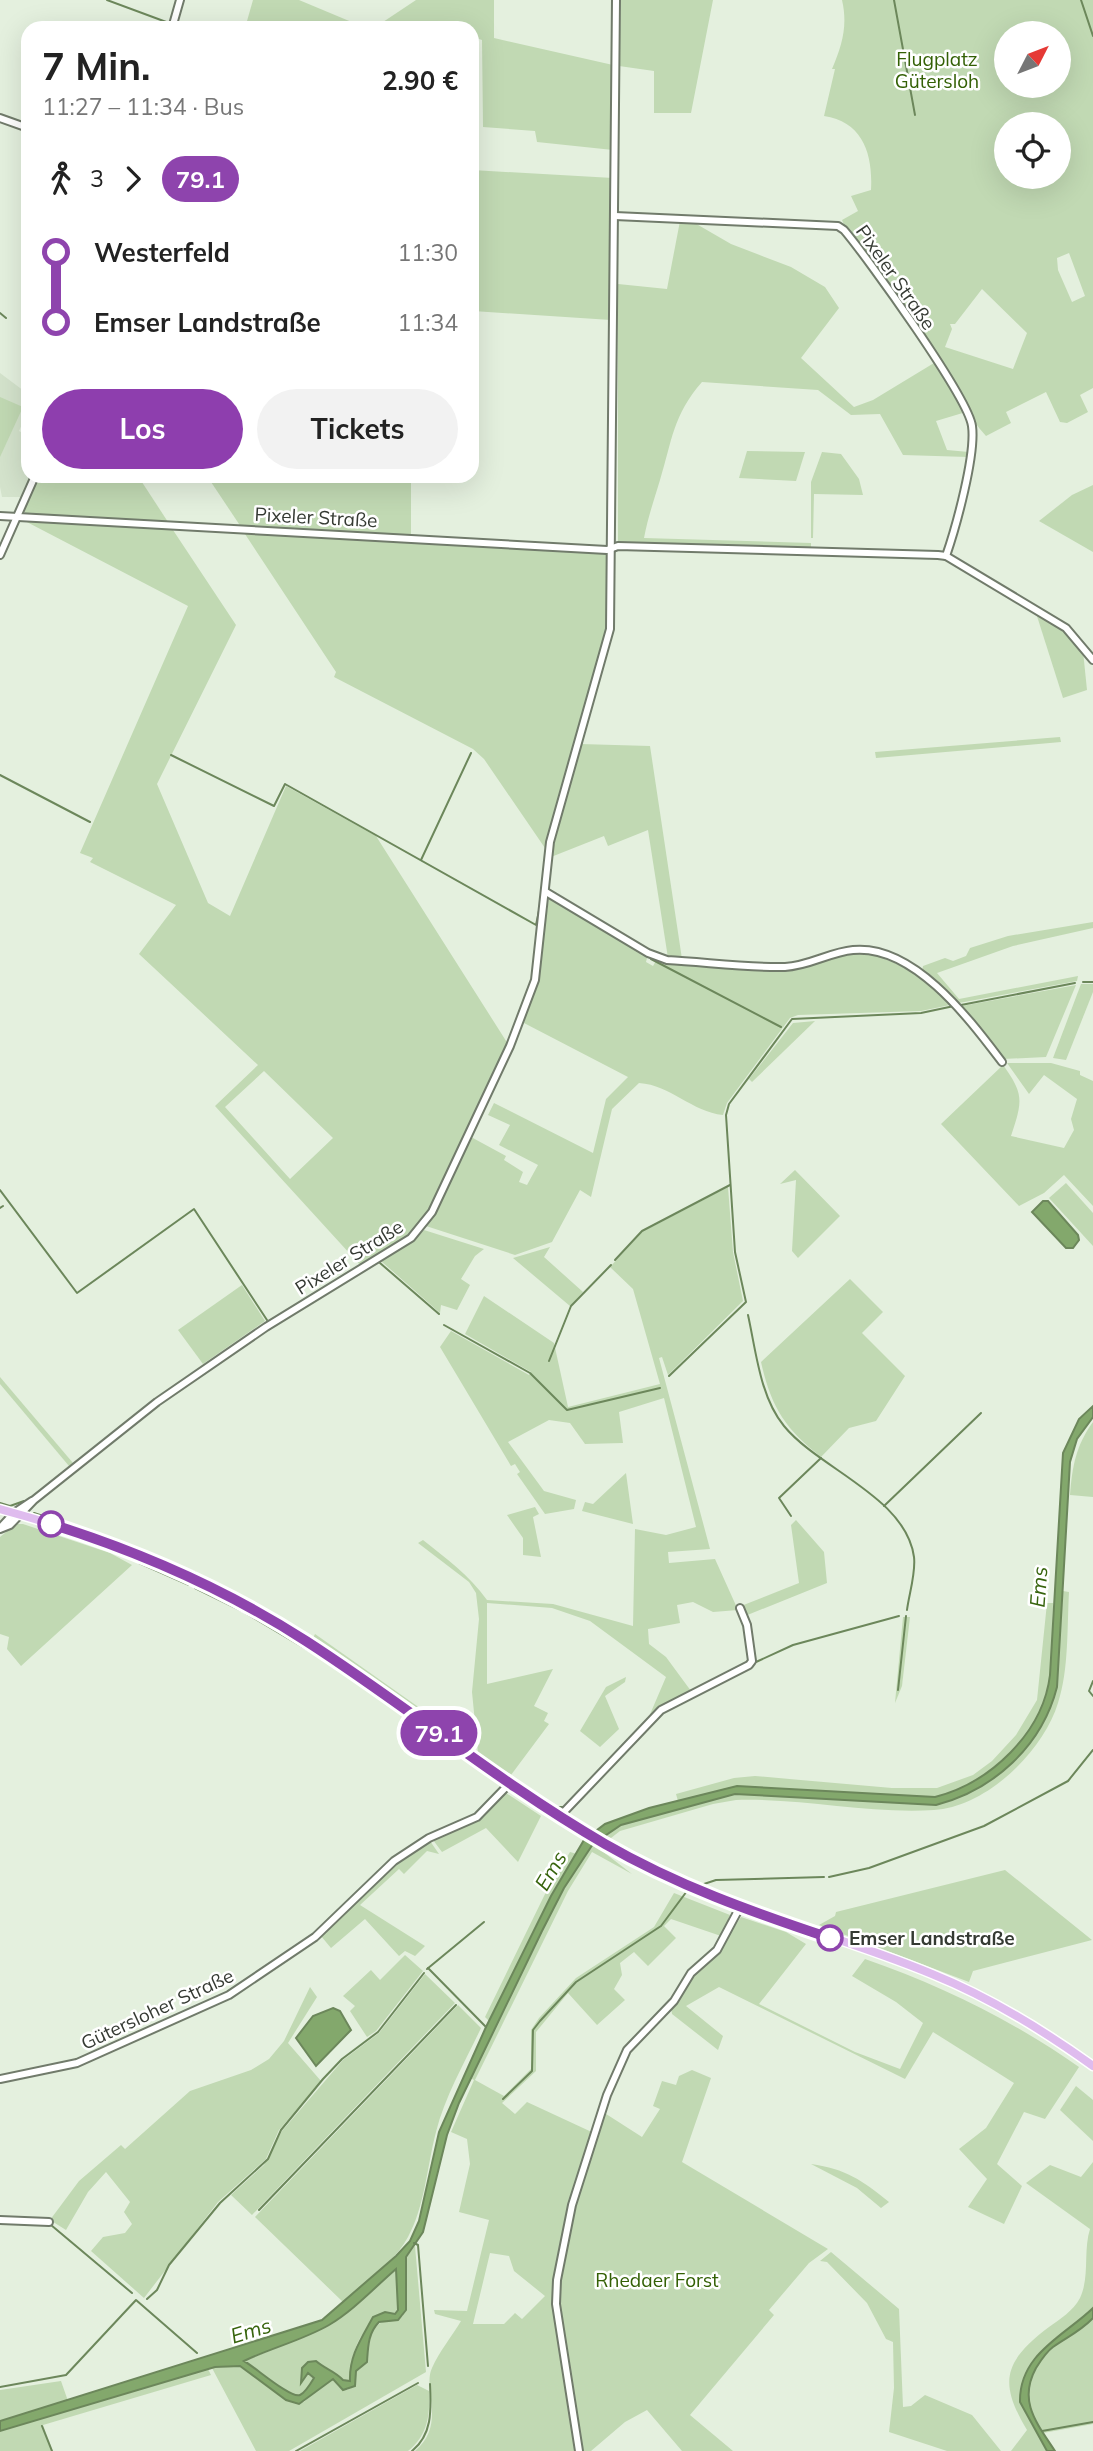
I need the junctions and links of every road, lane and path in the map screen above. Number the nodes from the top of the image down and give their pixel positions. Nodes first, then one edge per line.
1 (180, 0) edge
2 (616, 0) edge
3 (174, 21) edge
4 (0, 118) edge
5 (21, 126) edge
6 (615, 216) junction
7 (32, 483) edge
8 (0, 516) edge
9 (17, 516) junction
10 (613, 549) junction
11 (0, 555) edge
12 (946, 556) junction
13 (1093, 660) edge
14 (546, 892) junction
15 (1002, 1062) dead end
16 (0, 1509) edge
17 (17, 1514) junction
18 (0, 1529) edge
19 (740, 1608) dead end
20 (510, 1783) junction
21 (560, 1816) junction
22 (740, 1907) junction
23 (1093, 2066) edge
24 (0, 2079) edge
25 (0, 2220) edge
26 (49, 2222) dead end
27 (579, 2451) edge

1 - 3 street
2 - 6 street, Pixeler Straße
4 - 5 street
6 - 10 street, Pixeler Straße
6 - 12 street, Pixeler Straße
7 - 9 street
8 - 9 street, Pixeler Straße
9 - 10 street, Pixeler Straße
9 - 11 street
10 - 12 street, Pixeler Straße
10 - 14 street, Pixeler Straße
12 - 13 street, Pixeler Straße
14 - 15 street
14 - 17 street, Pixeler Straße
16 - 17 main road
17 - 18 street, Pixeler Straße
17 - 20 main road
19 - 21 street
20 - 21 main road
20 - 24 street, Gütersloher Straße
21 - 22 main road
22 - 23 main road
22 - 27 street
25 - 26 street

